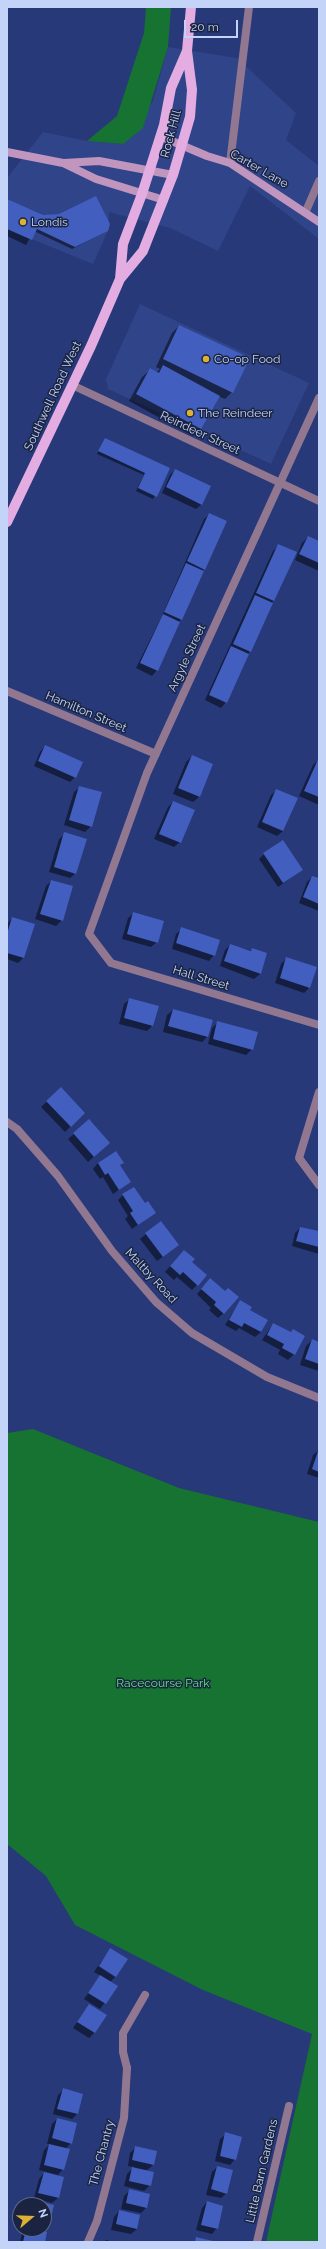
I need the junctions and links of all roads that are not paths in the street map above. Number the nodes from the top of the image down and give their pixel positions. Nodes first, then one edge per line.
1 (191, 7) edge
2 (249, 7) edge
3 (187, 51) junction
4 (160, 136) junction
5 (183, 145) junction
6 (7, 152) edge
7 (230, 162) junction
8 (63, 163) junction
9 (149, 170) junction
10 (173, 175) junction
11 (319, 181) edge
12 (142, 194) junction
13 (164, 200) junction
14 (306, 211) junction
15 (319, 222) edge
16 (120, 279) junction
17 (72, 385) junction
18 (319, 398) edge
19 (280, 483) junction
20 (319, 501) edge
21 (7, 522) edge
22 (7, 691) edge
23 (156, 754) junction
24 (89, 934) joint
25 (319, 1026) edge
26 (319, 1092) edge
27 (7, 1122) edge
28 (319, 1186) edge
29 (319, 1398) edge
30 (145, 1995) dead end
31 (289, 2106) dead end
32 (88, 2242) edge
33 (257, 2242) edge

1 - 3 main road, Rock Hill
2 - 7 street
3 - 4 main road, Rock Hill
3 - 5 main road, Rock Hill
4 - 5 main road, Carter Lane
4 - 9 main road, Rock Hill
5 - 7 main road, Carter Lane
5 - 10 main road, Rock Hill
6 - 8 main road
7 - 14 main road, Carter Lane
8 - 9 main road
8 - 12 main road
9 - 10 main road
9 - 12 main road, Southwell Road West
10 - 13 main road, Southwell Road West
11 - 14 street
12 - 13 main road
12 - 16 main road, Southwell Road West
13 - 16 main road, Southwell Road West
14 - 15 main road, Carter Lane
16 - 17 main road, Southwell Road West
17 - 19 street, Reindeer Street
17 - 21 main road, Southwell Road West
18 - 19 street, Argyle Street
19 - 20 street, Reindeer Street
19 - 23 street, Argyle Street
22 - 23 street, Hamilton Street
23 - 24 street, Argyle Street
24 - 25 street, Hall Street
26 - 28 street
27 - 29 street, Maltby Road
30 - 32 street, The Chantry
31 - 33 street, Little Barn Gardens

